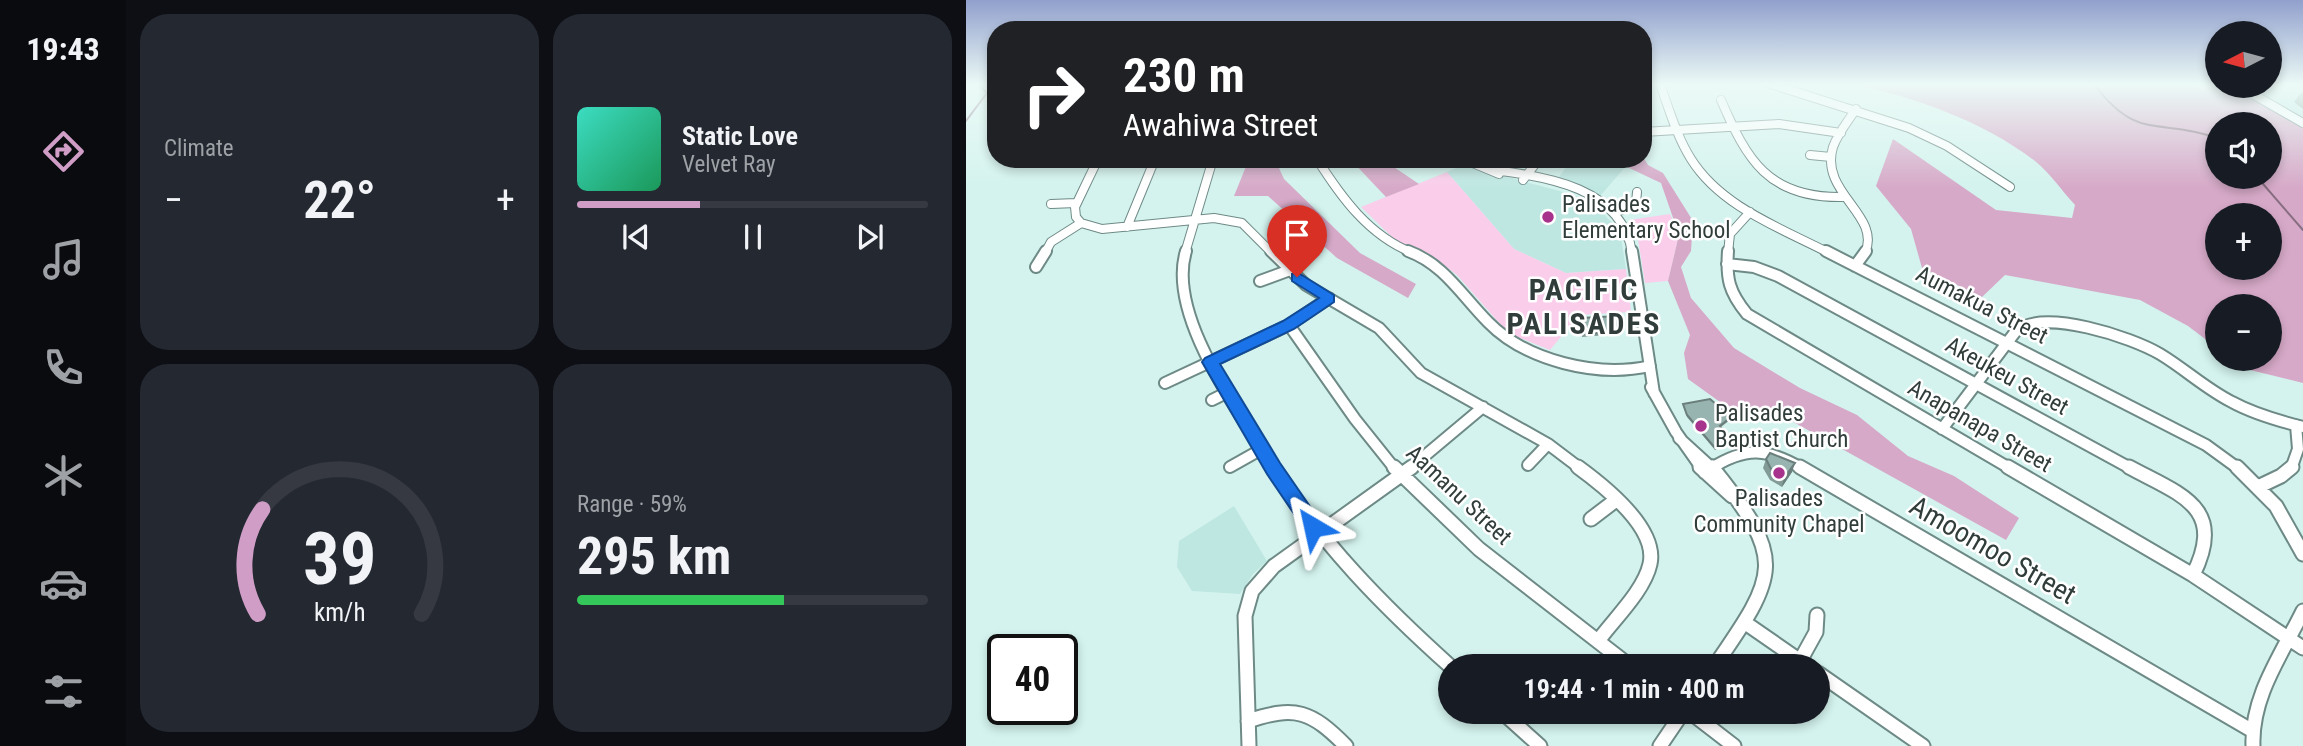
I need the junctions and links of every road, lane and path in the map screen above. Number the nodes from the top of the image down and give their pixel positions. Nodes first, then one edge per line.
1 (1673, 119) edge
2 (1729, 119) edge
3 (1850, 119) edge
4 (1881, 119) edge
5 (1733, 127) junction
6 (1652, 132) edge
7 (1678, 132) junction
8 (1841, 133) junction
9 (1810, 155) dead end
10 (1831, 157) junction
11 (1094, 168) edge
12 (1151, 168) edge
13 (1210, 168) edge
14 (1324, 168) edge
15 (1488, 168) edge
16 (1532, 168) edge
17 (1524, 178) junction
18 (2010, 187) dead end
19 (1637, 192) dead end
20 (1842, 197) junction
21 (1051, 204) dead end
22 (1076, 204) junction
23 (1750, 212) junction
24 (1615, 213) junction
25 (1193, 220) junction
26 (1081, 223) junction
27 (1127, 227) junction
28 (1727, 264) junction
29 (1856, 266) junction
30 (1036, 267) dead end
31 (1290, 270) junction
32 (1260, 281) dead end
33 (1329, 298) junction
34 (1289, 325) junction
35 (2007, 343) junction
36 (1210, 362) junction
37 (1645, 366) junction
38 (1165, 383) dead end
39 (1976, 383) junction
40 (1228, 393) junction
41 (1212, 400) dead end
42 (1483, 407) junction
43 (2299, 426) edge
44 (1942, 429) junction
45 (1548, 444) junction
46 (1262, 449) junction
47 (1528, 464) dead end
48 (1230, 467) dead end
49 (1708, 470) junction
50 (1401, 475) junction
51 (2260, 486) junction
52 (1616, 499) junction
53 (1591, 519) dead end
54 (1318, 533) junction
55 (2303, 554) edge
56 (2193, 575) junction
57 (2303, 611) edge
58 (1817, 615) dead end
59 (1744, 622) junction
60 (2290, 639) junction
61 (1598, 641) junction
62 (2303, 648) edge
63 (1614, 654) edge
64 (1723, 654) edge
65 (1790, 654) edge
66 (1808, 654) edge
67 (1438, 655) edge
68 (1830, 681) edge
69 (1248, 721) junction
70 (1515, 724) edge
71 (1675, 724) edge
72 (1706, 724) edge
73 (2252, 730) junction
74 (1248, 746) edge
75 (1346, 746) edge
76 (1540, 746) edge
77 (1660, 746) edge
78 (1734, 746) edge
79 (1923, 746) edge
80 (2253, 746) edge

1 - 7 street, Aumakua Street
2 - 5 street
3 - 8 street
4 - 18 street
5 - 7 street
5 - 8 street
5 - 20 street
6 - 7 street
7 - 23 street, Aumakua Street
8 - 10 street
9 - 10 street
10 - 20 street
11 - 22 street
12 - 27 street
13 - 25 street
14 - 37 street
15 - 17 street
16 - 17 street
17 - 24 street
19 - 24 street
20 - 29 street
21 - 22 street
22 - 26 street
23 - 28 street, Anapanapa Street
23 - 29 street, Aumakua Street
24 - 37 street
25 - 27 street
25 - 31 street
25 - 36 street
26 - 27 street
26 - 30 street
28 - 39 street, Akeukeu Street
28 - 44 street, Anapanapa Street
29 - 35 street, Aumakua Street
31 - 32 street
31 - 33 street
33 - 34 street
33 - 42 street
34 - 36 street
34 - 50 street, Aamanu Street
35 - 39 street
35 - 43 street
35 - 51 street, Aumakua Street
36 - 38 street
36 - 40 street
37 - 49 street
39 - 44 street
39 - 56 street, Akeukeu Street
40 - 41 street
40 - 46 street
42 - 45 street
42 - 50 street
43 - 51 street
44 - 56 street, Anapanapa Street
45 - 47 street
45 - 52 street
46 - 48 street
46 - 54 street
49 - 59 street
49 - 73 street, Amoomoo Street
50 - 54 street
50 - 61 street, Aamanu Street
51 - 55 street, Aumakua Street
52 - 53 street
52 - 61 street
54 - 67 street
54 - 69 street
56 - 60 street, Anapanapa Street
57 - 60 street
58 - 66 street
59 - 64 street
59 - 65 street
60 - 62 street, Anapanapa Street
60 - 73 street
61 - 63 street, Aamanu Street
68 - 79 street
69 - 74 street
69 - 75 street
70 - 76 street
71 - 77 street
72 - 78 street
73 - 80 street

